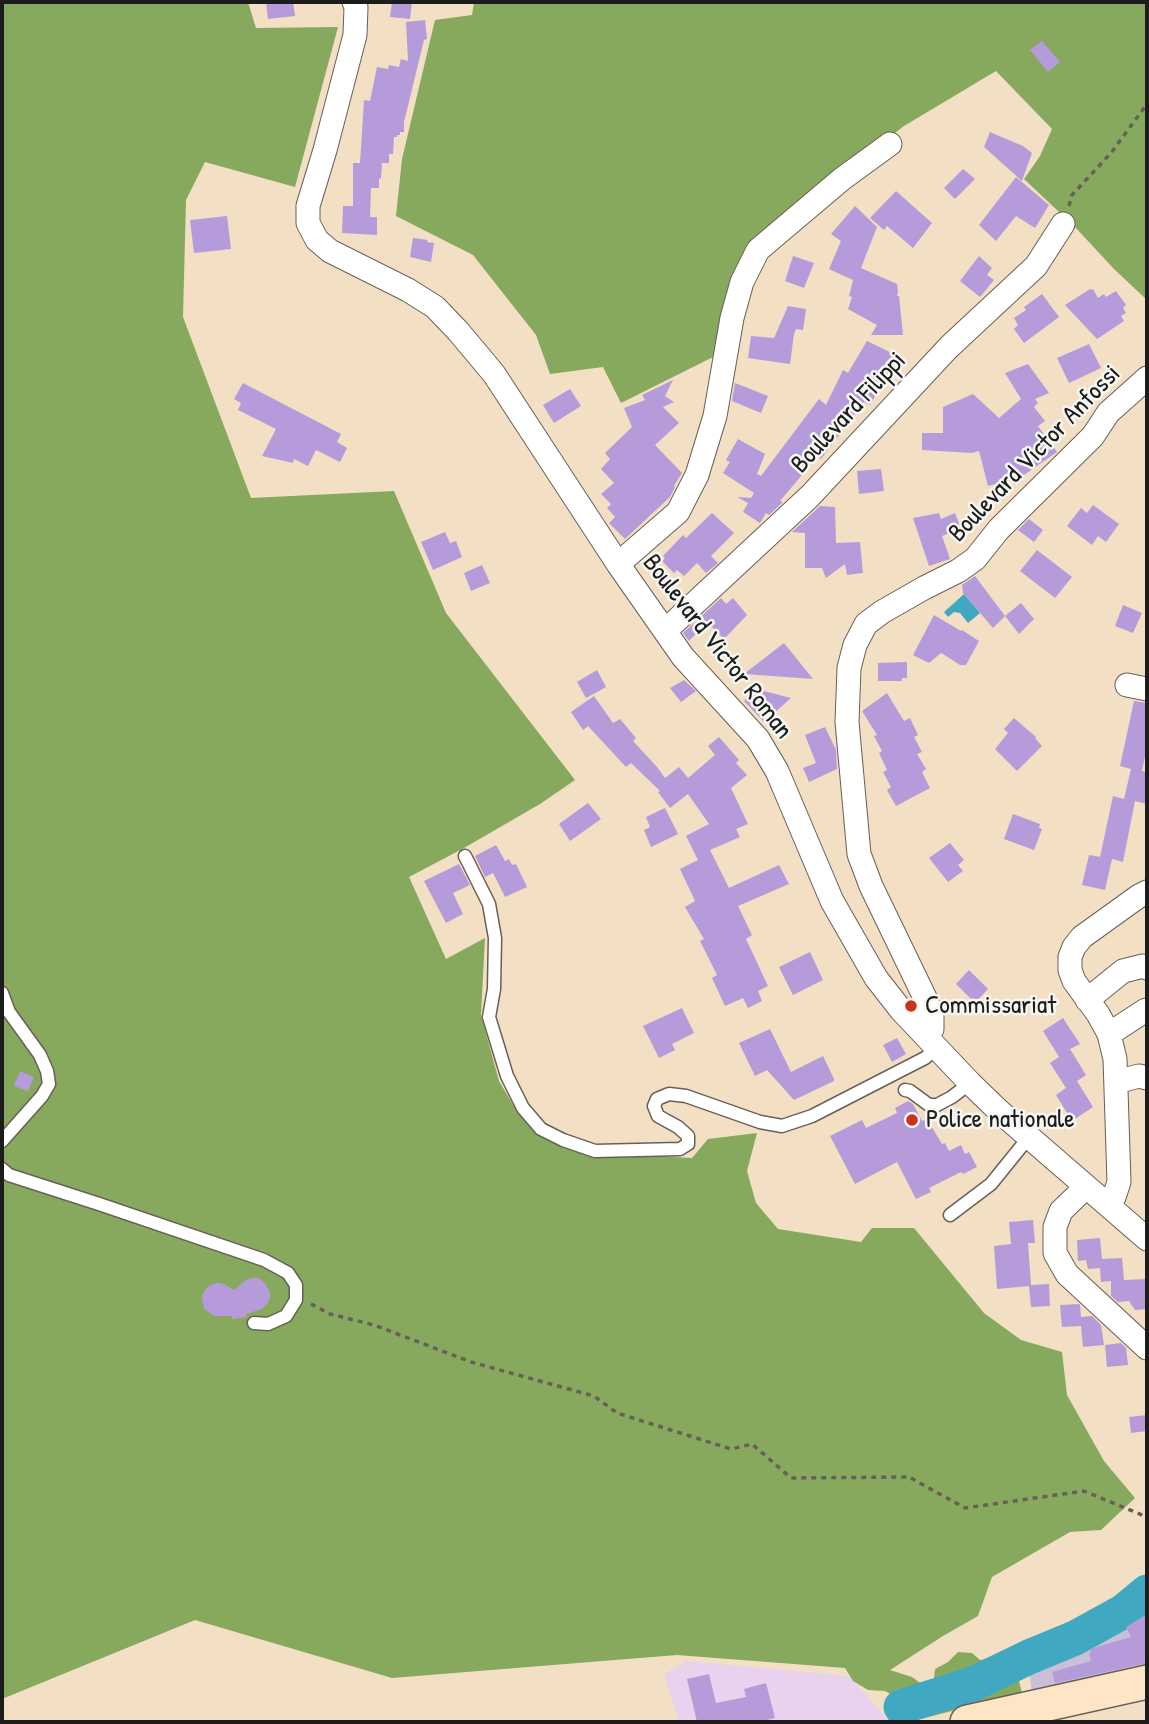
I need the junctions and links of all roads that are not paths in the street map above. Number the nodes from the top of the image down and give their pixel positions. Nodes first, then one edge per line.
1 (354, 2) edge
2 (890, 144) dead end
3 (1063, 224) road end
4 (1147, 378) edge
5 (618, 564) junction
6 (665, 631) junction
7 (465, 856) dead end
8 (1147, 892) edge
9 (1147, 968) edge
10 (2, 993) edge
11 (1087, 1000) junction
12 (1146, 1010) edge
13 (1109, 1034) junction
14 (931, 1042) junction
15 (1147, 1078) edge
16 (1116, 1082) junction
17 (970, 1083) junction
18 (905, 1090) dead end
19 (1029, 1137) junction
20 (2, 1141) edge
21 (2, 1169) edge
22 (1086, 1186) junction
23 (1109, 1206) junction
24 (950, 1215) dead end
25 (1147, 1239) edge
26 (254, 1324) dead end
27 (1147, 1348) edge
28 (1147, 1682) edge
29 (967, 1722) edge

1 - 5 street, Boulevard Victor Roman
2 - 5 street
3 - 6 street, Boulevard Filippi
4 - 14 street, Boulevard Victor Anfossi
5 - 6 street, Boulevard Victor Roman
6 - 14 street, Boulevard Victor Roman
7 - 14 lane
8 - 11 street
9 - 11 street
10 - 20 lane
11 - 13 street
12 - 13 street
13 - 16 street
14 - 17 street, Boulevard Victor Roman
15 - 16 street
16 - 23 street
17 - 18 lane
17 - 19 street, Boulevard Victor Roman
19 - 22 street, Boulevard Victor Roman
19 - 24 lane
21 - 26 lane
22 - 23 street, Boulevard Victor Roman
22 - 27 street
23 - 25 street, Boulevard Victor Roman
28 - 29 main road

